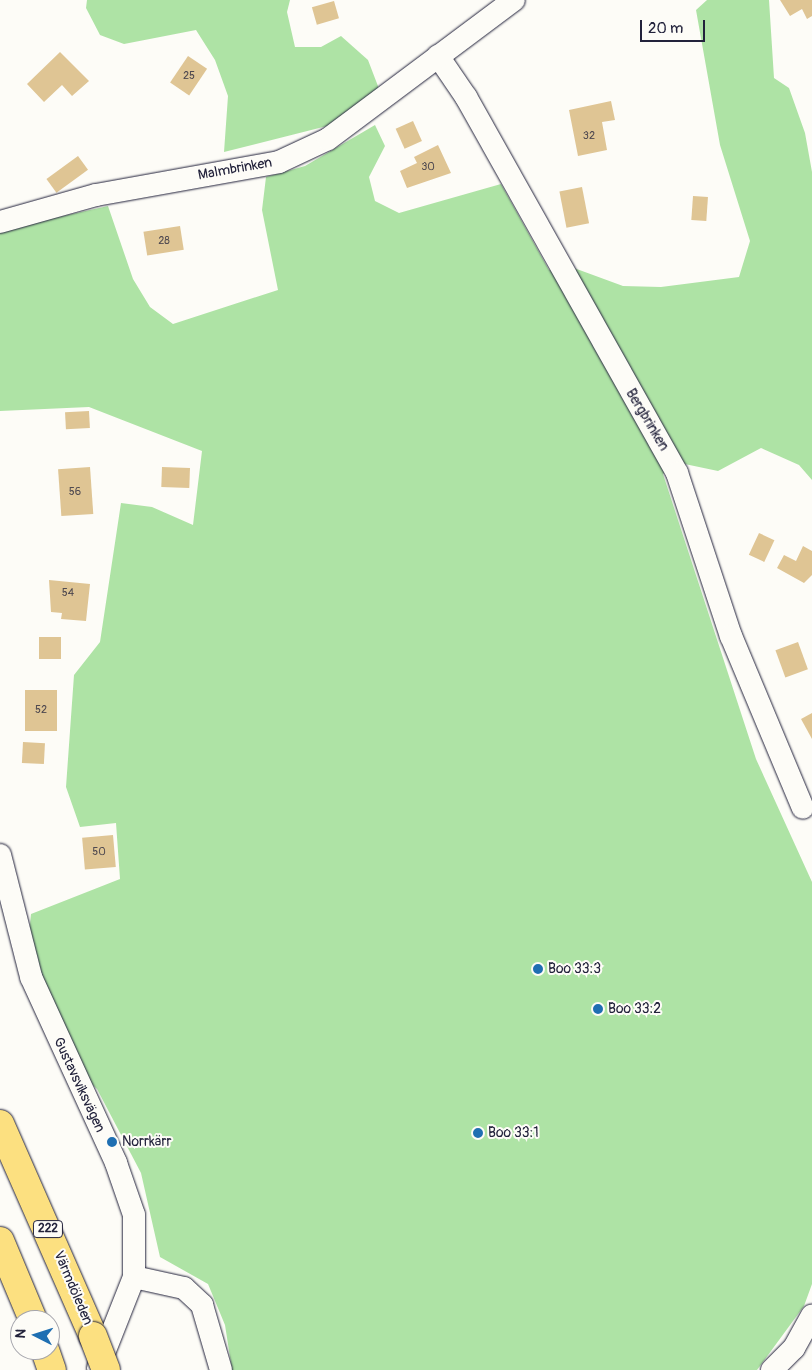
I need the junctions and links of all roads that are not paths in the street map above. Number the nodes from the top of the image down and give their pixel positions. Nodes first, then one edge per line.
1 (514, 0) edge
2 (438, 56) junction
3 (0, 222) edge
4 (803, 808) dead end
5 (0, 855) edge
6 (0, 1124) edge
7 (0, 1241) edge
8 (134, 1276) junction
9 (29, 1310) edge
10 (812, 1316) edge
11 (97, 1370) edge
12 (106, 1370) edge
13 (221, 1370) edge
14 (772, 1370) edge

1 - 2 street, Malmbrinken
2 - 3 street, Malmbrinken
2 - 4 street, Bergbrinken
5 - 8 street, Gustavsviksvägen
6 - 12 highway, Värmdöleden / 222, bridge
7 - 9 highway
8 - 11 street, Gustavsviksvägen
8 - 13 street
10 - 14 street

